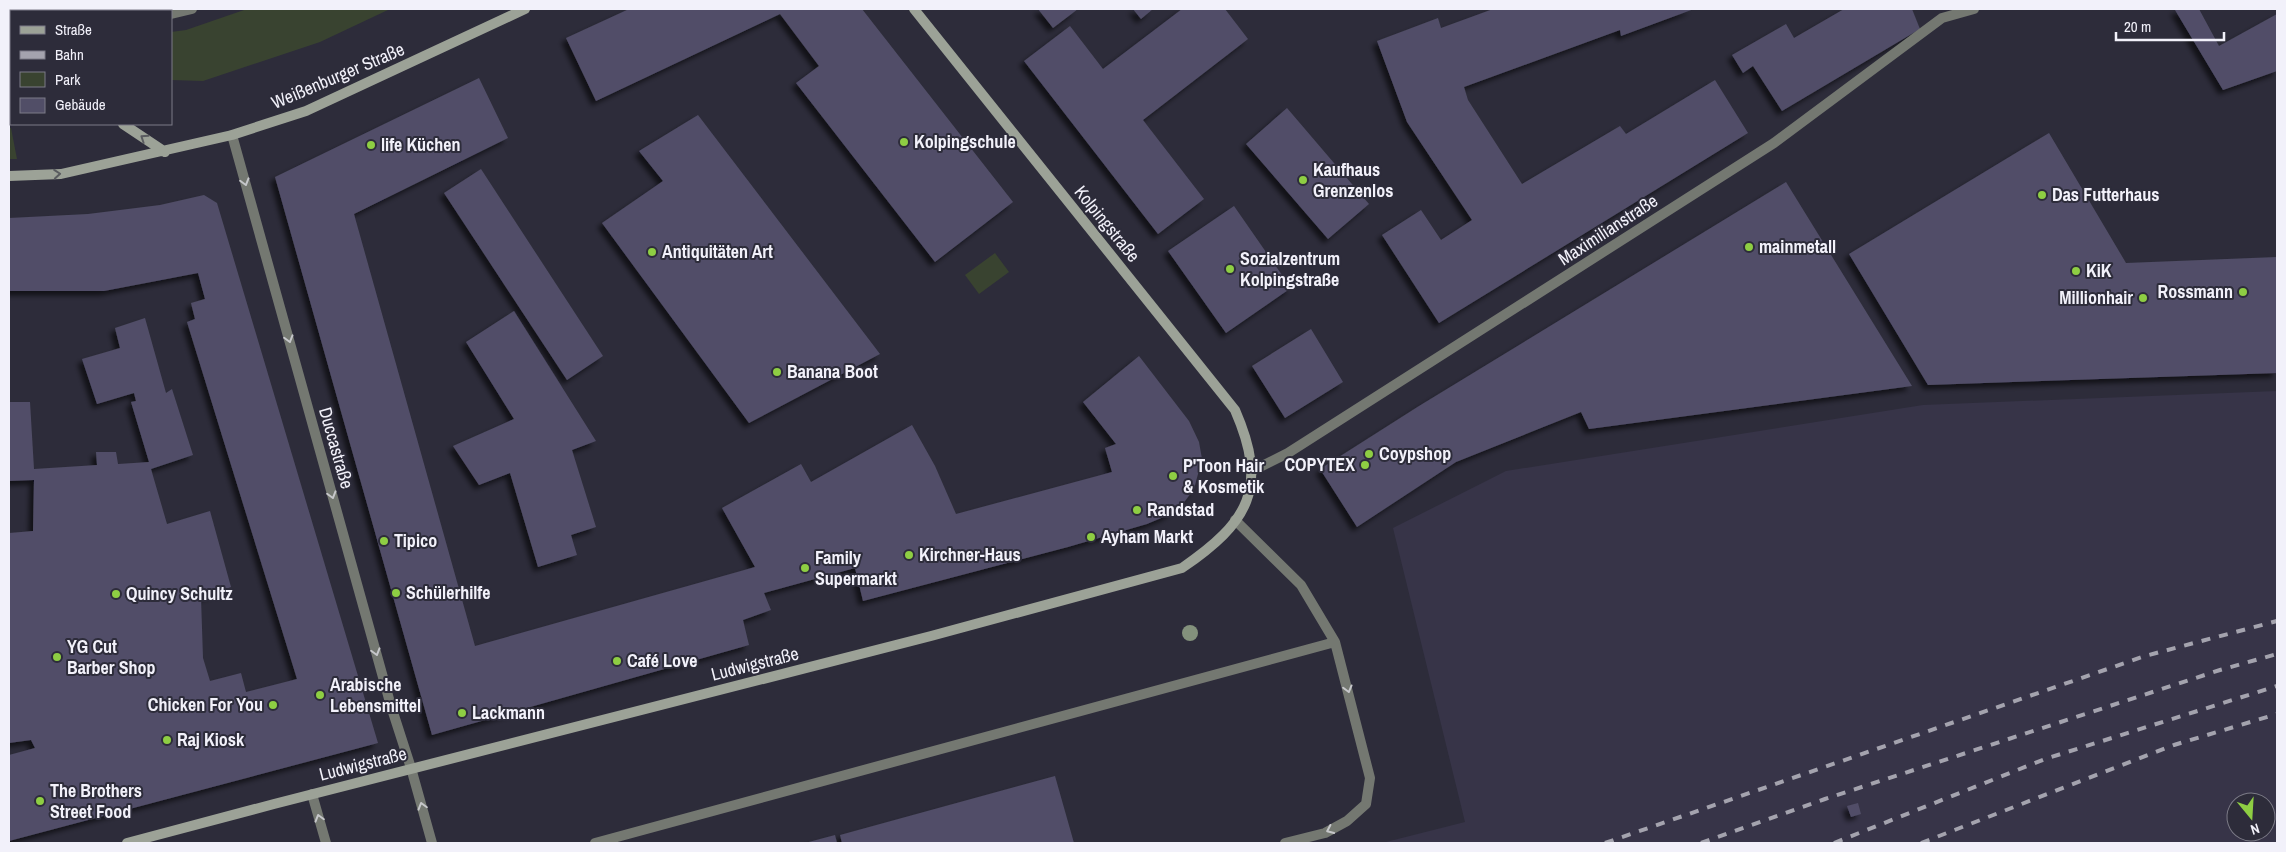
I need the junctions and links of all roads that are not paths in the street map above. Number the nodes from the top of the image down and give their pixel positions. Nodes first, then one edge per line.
1 (192, 9) edge
2 (525, 9) edge
3 (914, 9) edge
4 (1974, 9) edge
5 (172, 14) edge
6 (1941, 14) edge
7 (124, 125) edge
8 (232, 135) junction
9 (165, 152) junction
10 (9, 176) edge
11 (1252, 471) junction
12 (1235, 520) junction
13 (1335, 642) junction
14 (411, 768) junction
15 (312, 794) junction
16 (127, 843) edge
17 (326, 843) edge
18 (432, 843) edge
19 (596, 843) edge
20 (1285, 843) edge

1 - 5 street
2 - 8 street, Weißenburger Straße
3 - 11 street, Kolpingstraße
4 - 6 street, Maximilianstraße
6 - 11 street, Maximilianstraße
9 -> 7 street
8 - 9 street, Weißenburger Straße
8 -> 14 street, Duccastraße
10 -> 9 street, Weißenburger Straße
11 - 12 street, Ludwigstraße
12 - 13 street
12 - 14 street, Ludwigstraße
13 - 19 street
13 -> 20 street
14 - 15 street, Ludwigstraße
18 -> 14 street, Duccastraße
15 - 16 street, Ludwigstraße
17 -> 15 street

